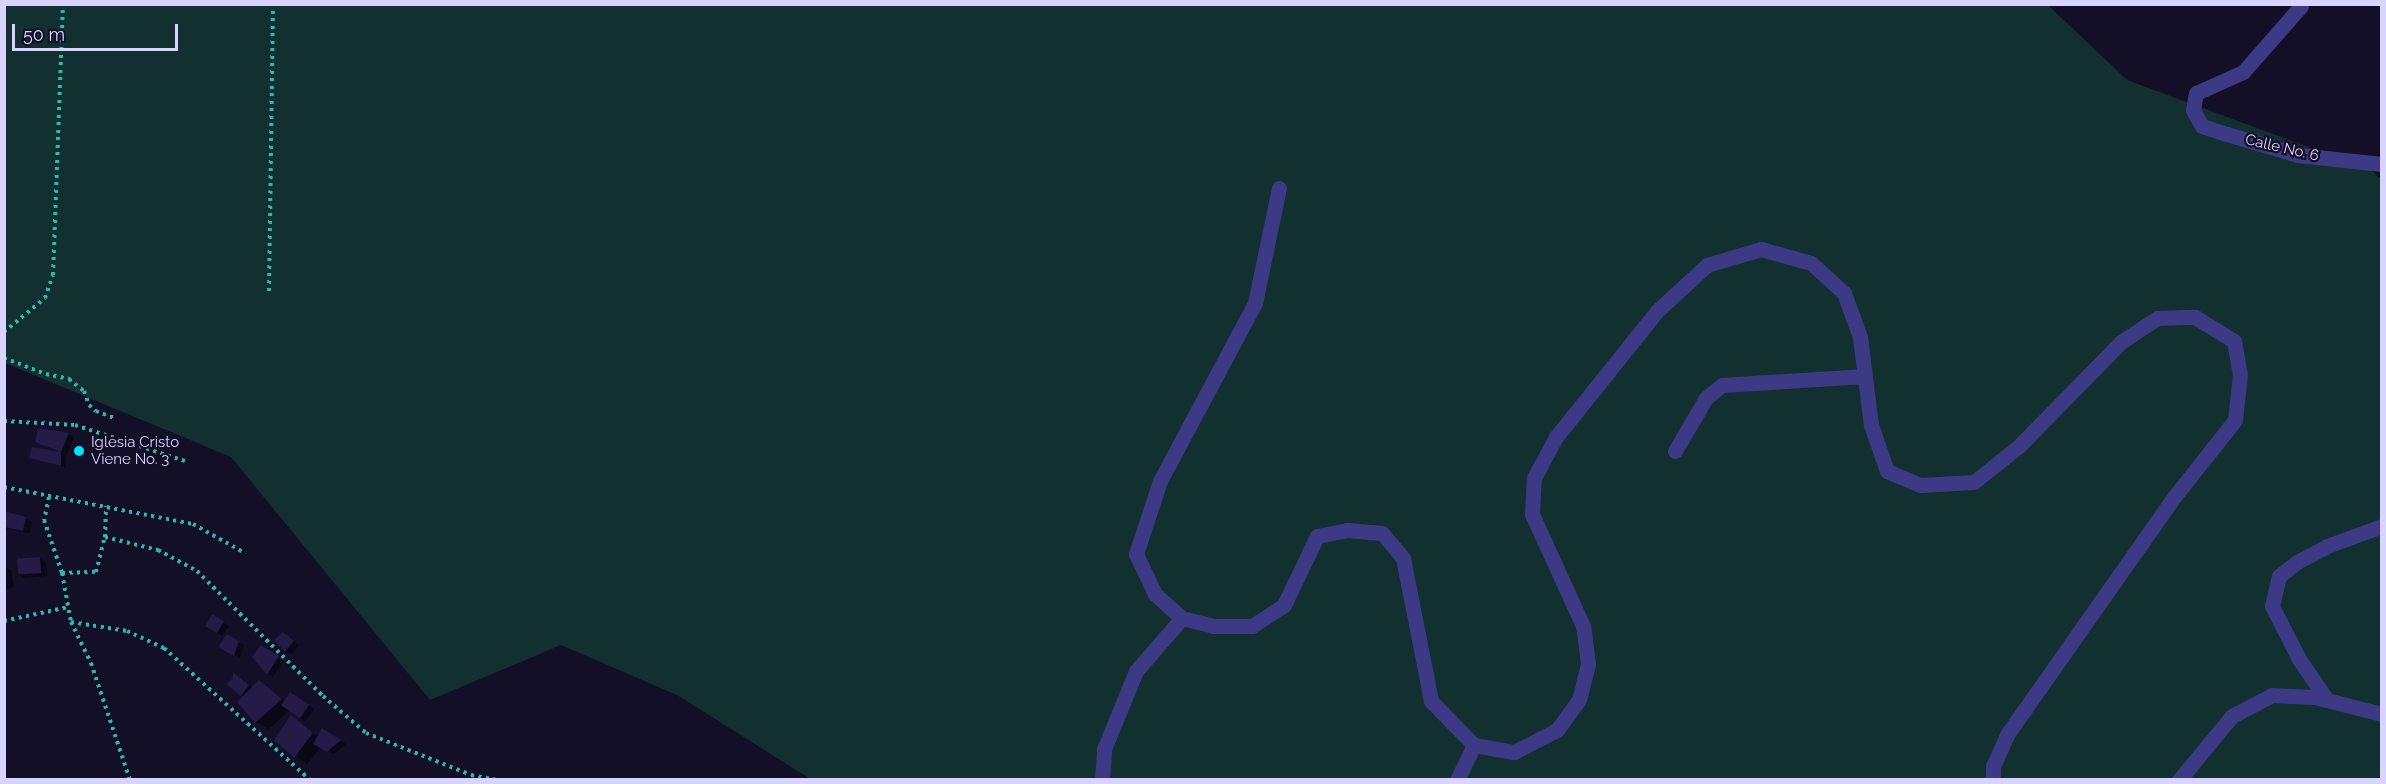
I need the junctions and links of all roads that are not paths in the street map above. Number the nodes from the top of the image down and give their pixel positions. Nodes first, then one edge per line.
1 (2301, 5) edge
2 (2382, 164) edge
3 (1279, 188) dead end
4 (1865, 376) junction
5 (1675, 452) dead end
6 (2382, 526) edge
7 (1182, 618) junction
8 (2327, 700) junction
9 (2382, 714) edge
10 (1474, 745) junction
11 (1102, 780) edge
12 (1457, 780) edge
13 (1993, 780) edge
14 (2179, 780) edge

1 - 2 street, Calle No. 6
3 - 7 street
4 - 5 street
4 - 10 street
4 - 13 street
6 - 8 street
7 - 10 street
7 - 11 street
8 - 9 street
8 - 14 street
10 - 12 street

